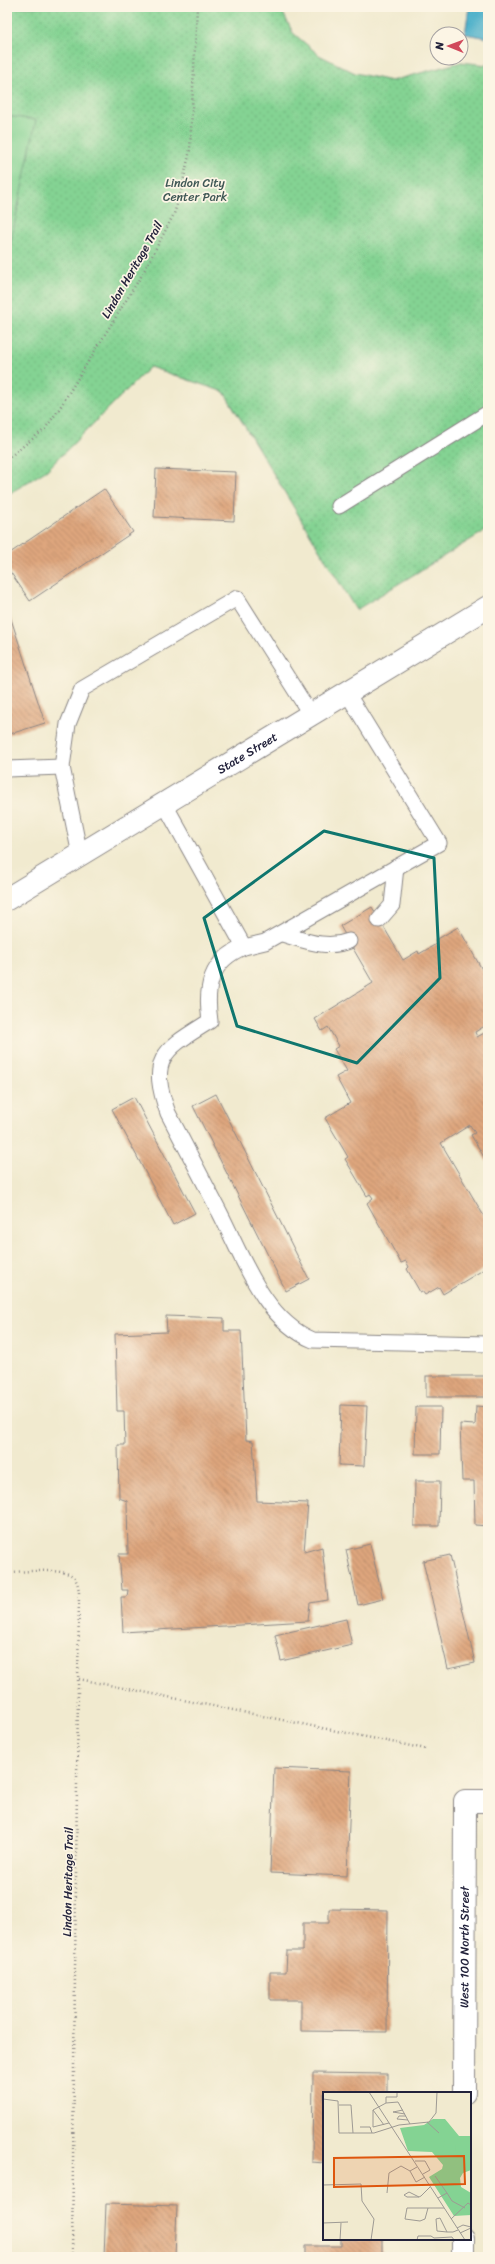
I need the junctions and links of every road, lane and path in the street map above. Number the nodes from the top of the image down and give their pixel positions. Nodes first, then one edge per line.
1 (197, 7) edge
2 (488, 413) edge
3 (7, 459) edge
4 (339, 506) dead end
5 (488, 607) edge
6 (347, 693) junction
7 (311, 715) junction
8 (62, 767) junction
9 (7, 769) edge
10 (164, 804) junction
11 (80, 855) junction
12 (396, 867) junction
13 (7, 899) edge
14 (380, 920) dead end
15 (282, 934) junction
16 (349, 941) dead end
17 (244, 947) junction
18 (488, 1344) edge
19 (7, 1572) edge
20 (80, 1679) junction
21 (426, 1749) dead end
22 (488, 1801) edge
23 (464, 2092) edge
24 (463, 2240) edge
25 (72, 2257) edge
26 (463, 2257) edge

1 - 3 path, Lindon Heritage Trail
2 - 4 lane
5 - 6 main road, State Street
6 - 7 main road, State Street
6 - 12 lane
7 - 8 lane
7 - 10 main road, State Street
8 - 9 lane
8 - 11 lane
10 - 11 main road, State Street
10 - 17 lane
11 - 13 main road, State Street
12 - 14 lane
12 - 15 lane
15 - 16 lane
15 - 17 lane
17 - 18 lane
19 - 20 path, Lindon Heritage Trail
20 - 21 path
20 - 25 path, Lindon Heritage Trail
22 - 23 main road, West 100 North Street
24 - 26 main road

